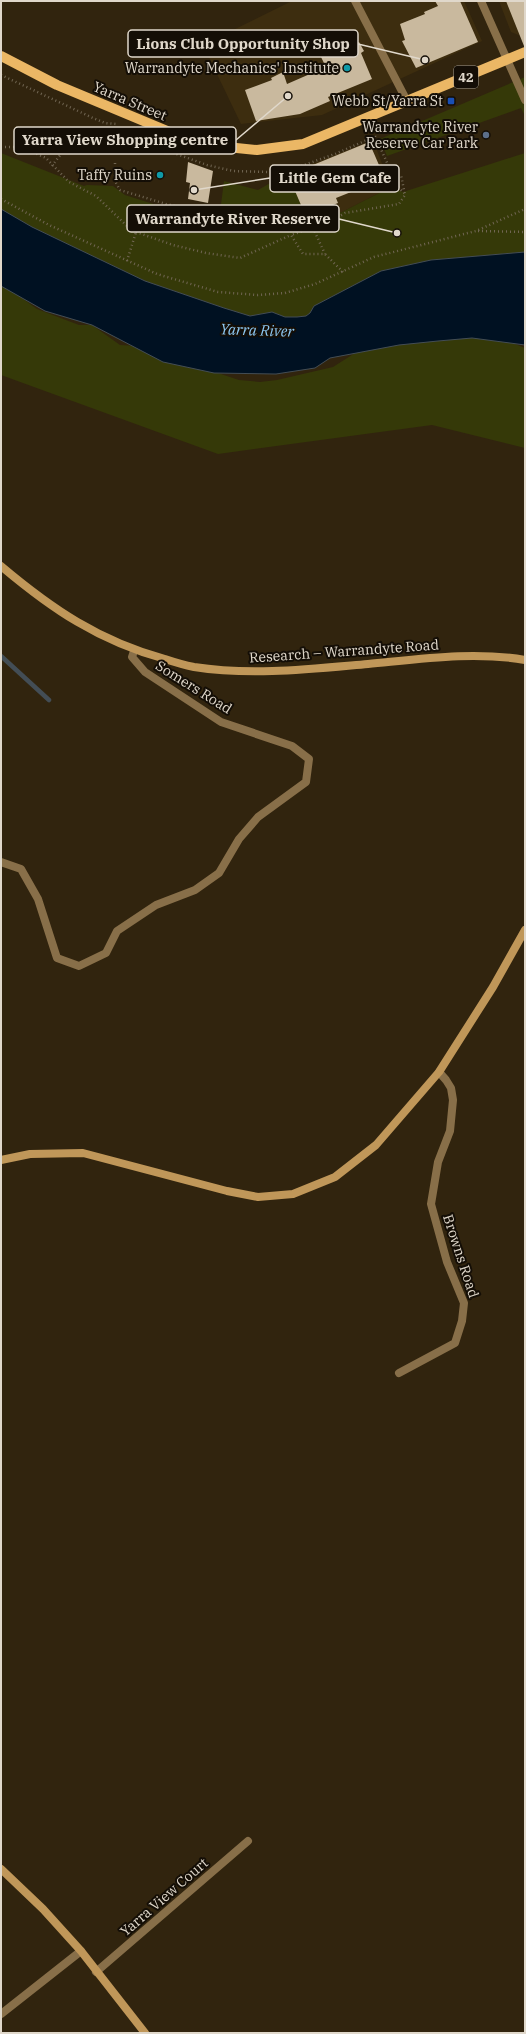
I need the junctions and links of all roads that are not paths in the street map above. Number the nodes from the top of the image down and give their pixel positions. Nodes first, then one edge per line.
1 (355, 1) edge
2 (481, 1) edge
3 (525, 52) edge
4 (1, 56) edge
5 (506, 60) junction
6 (525, 100) edge
7 (407, 101) junction
8 (1, 566) edge
9 (134, 650) junction
10 (525, 660) edge
11 (1, 862) edge
12 (525, 930) edge
13 (439, 1072) junction
14 (1, 1160) edge
15 (399, 1373) dead end
16 (248, 1841) dead end
17 (1, 1869) edge
18 (81, 1951) junction
19 (96, 1972) junction
20 (1, 2014) edge
21 (144, 2033) edge

1 - 7 street
2 - 5 street
3 - 5 main road, Yarra Street / 42
4 - 7 main road, Yarra Street / 42
5 - 6 street
5 - 7 main road, Yarra Street / 42
8 - 9 main road, Research – Warrandyte Road
9 - 10 main road, Research – Warrandyte Road
9 - 11 street, Somers Road
12 - 13 main road
13 - 14 main road
13 - 15 street, Browns Road
16 - 19 street, Yarra View Court
17 - 18 main road
18 - 19 main road
18 - 20 street
19 - 21 main road

